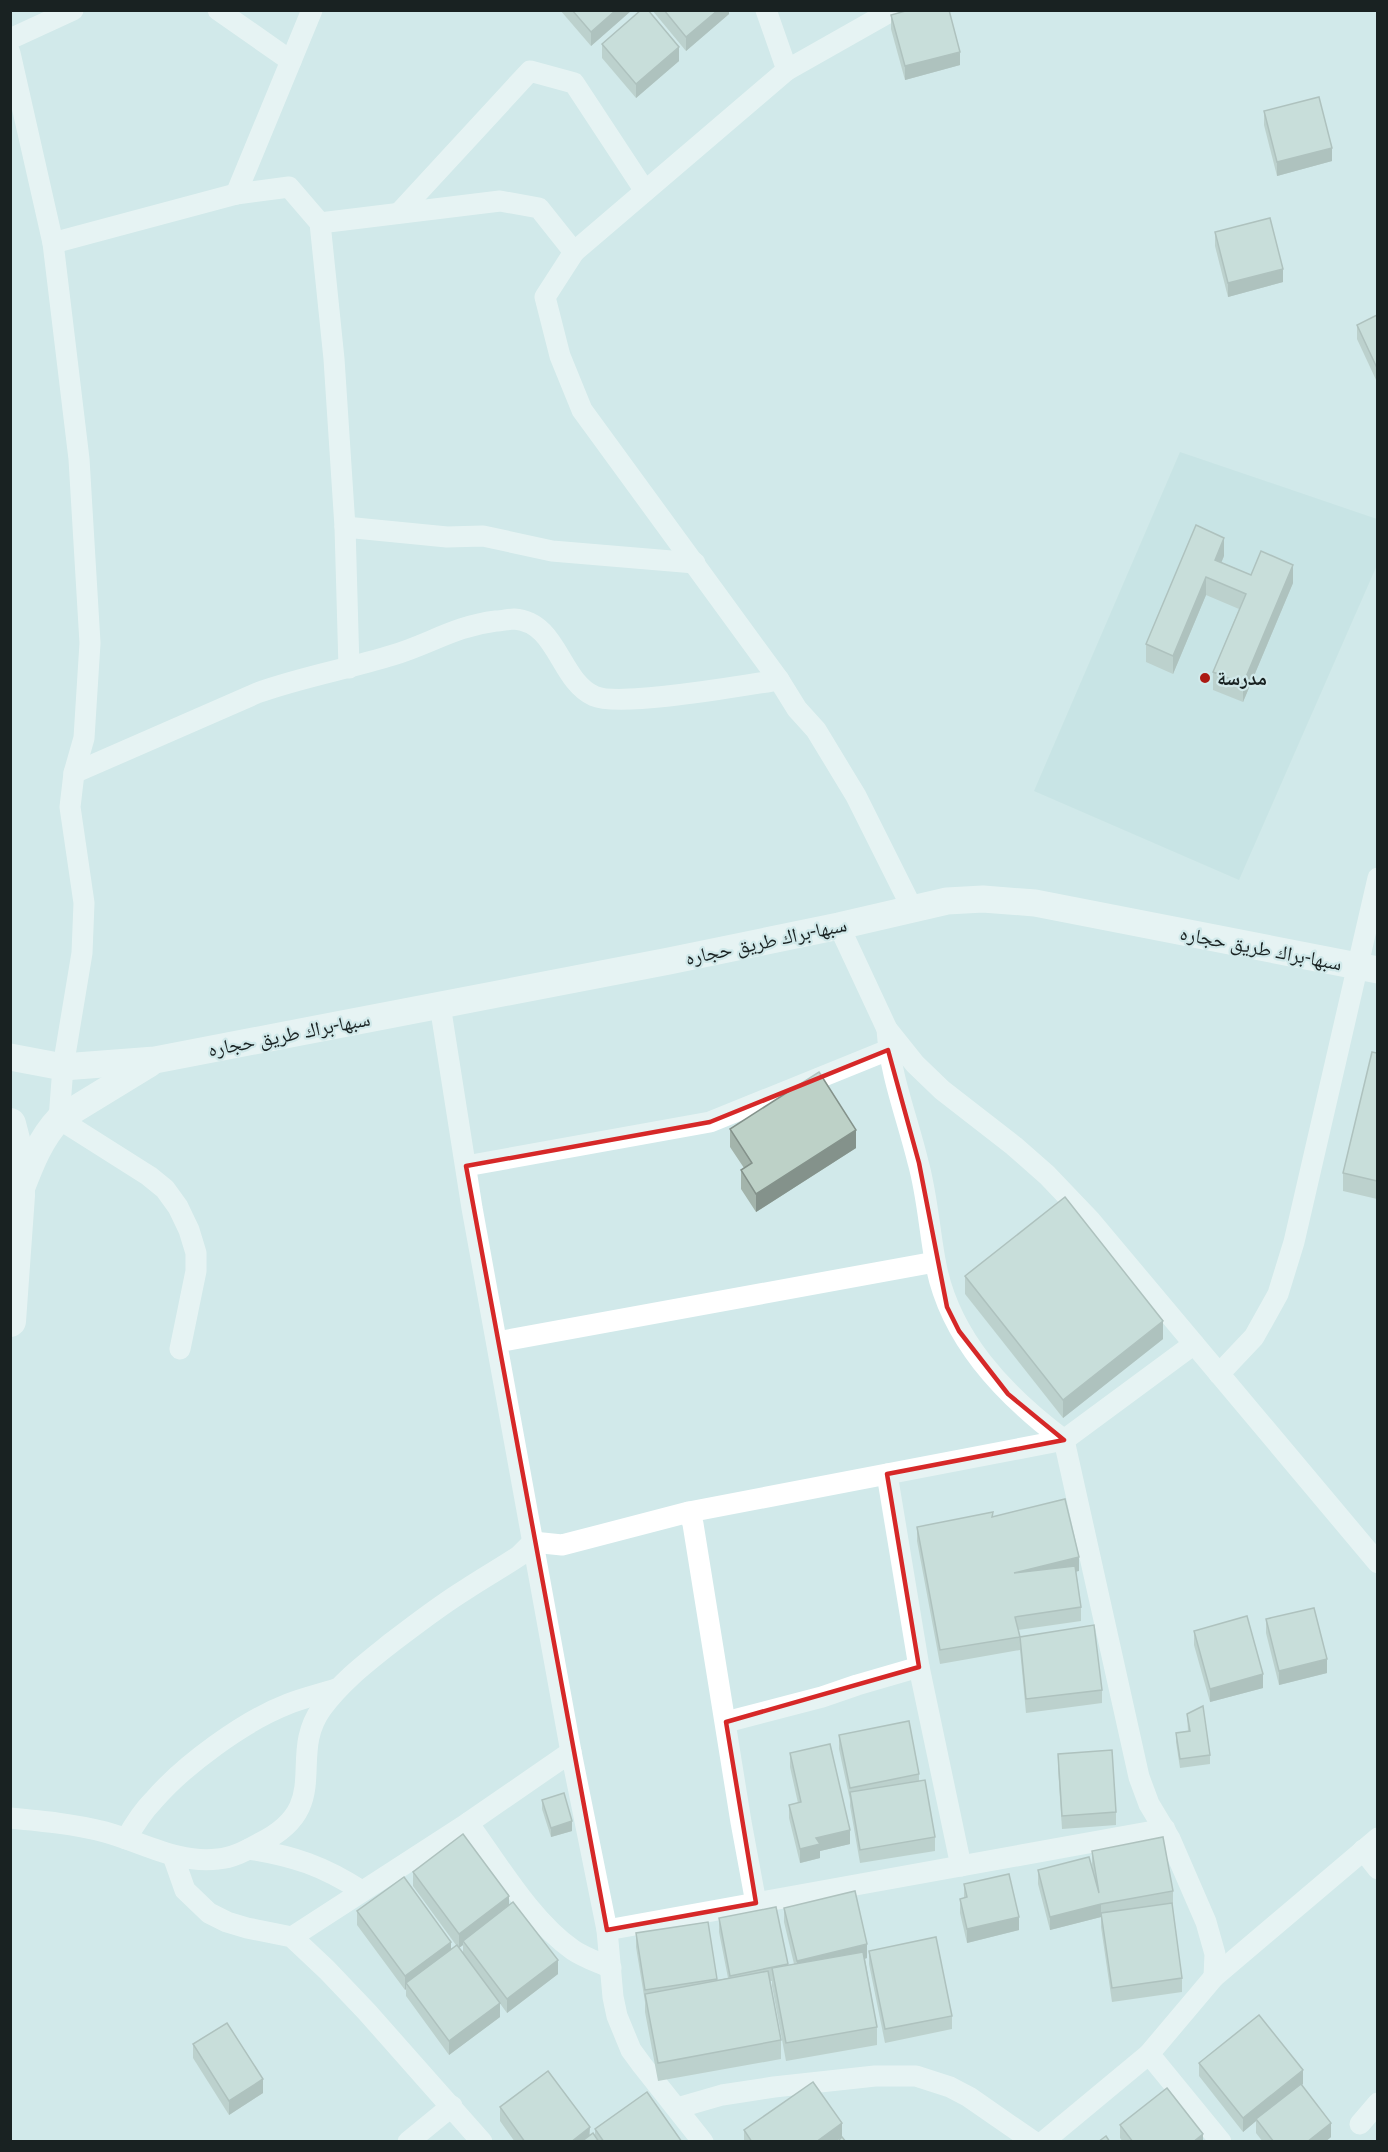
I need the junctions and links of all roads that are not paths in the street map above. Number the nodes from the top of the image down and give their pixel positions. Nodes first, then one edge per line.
1 (73, 10) edge
2 (218, 10) edge
3 (312, 10) edge
4 (766, 10) edge
5 (893, 10) edge
6 (10, 39) edge
7 (10, 53) edge
8 (291, 61) junction
9 (787, 70) junction
10 (645, 190) junction
11 (236, 194) junction
12 (399, 213) junction
13 (320, 223) junction
14 (53, 243) junction
15 (574, 252) junction
16 (345, 526) junction
17 (695, 563) junction
18 (349, 668) junction
19 (779, 680) junction
20 (74, 773) junction
21 (1377, 878) edge
22 (912, 908) junction
23 (839, 926) junction
24 (1368, 968) edge
25 (440, 1005) junction
26 (887, 1040) junction
27 (10, 1057) edge
28 (155, 1060) junction
29 (63, 1067) junction
30 (59, 1119) junction
31 (10, 1124) edge
32 (466, 1166) junction
33 (19, 1195) junction
34 (12, 1261) edge
35 (935, 1262) junction
36 (10, 1321) edge
37 (497, 1342) junction
38 (1194, 1344) junction
39 (180, 1349) dead end
40 (1219, 1374) junction
41 (1064, 1440) junction
42 (887, 1474) junction
43 (690, 1512) junction
44 (533, 1542) junction
45 (1377, 1563) edge
46 (920, 1667) junction
47 (336, 1689) junction
48 (726, 1722) junction
49 (571, 1752) junction
50 (10, 1818) edge
51 (468, 1823) junction
52 (1165, 1829) junction
53 (126, 1839) junction
54 (1370, 1844) edge
55 (249, 1849) junction
56 (173, 1856) junction
57 (961, 1866) junction
58 (1377, 1869) edge
59 (362, 1891) junction
60 (756, 1903) junction
61 (607, 1930) junction
62 (292, 1937) junction
63 (611, 1968) junction
64 (1214, 1977) junction
65 (1149, 2054) junction
66 (1377, 2103) edge
67 (452, 2106) junction
68 (677, 2108) junction
69 (1360, 2124) dead end
70 (408, 2142) edge
71 (482, 2142) edge
72 (703, 2142) edge
73 (1034, 2142) edge
74 (1043, 2142) edge
75 (1221, 2142) edge

1 - 6 street
2 - 8 street
3 - 8 street
4 - 9 street
5 - 9 street
7 - 14 street
8 - 11 street
9 - 10 street
10 - 12 street
10 - 15 street
11 - 13 street
11 - 14 street
12 - 13 street
12 - 15 street
13 - 16 street
14 - 20 street
15 - 17 street
16 - 17 street
16 - 18 street
17 - 19 street
18 - 19 street
18 - 20 street
19 - 22 street
20 - 29 street
21 - 24 street
22 - 23 main road, سبها-براك طريق حجاره
22 - 24 main road, سبها-براك طريق حجاره
23 - 25 main road, سبها-براك طريق حجاره
23 - 26 street
24 - 40 street
25 - 28 main road, سبها-براك طريق حجاره
25 - 32 street
26 - 32 street
26 - 35 street
26 - 38 street
27 - 29 main road, سبها-براك طريق حجاره
28 - 29 main road, سبها-براك طريق حجاره
28 - 30 main road, سبها-براك طريق حجاره
29 - 30 street
30 - 33 main road, سبها-براك طريق حجاره
30 - 39 street
31 - 33 highway
32 - 37 street
33 - 34 highway
34 - 36 highway
35 - 37 street
35 - 41 street
37 - 44 street
38 - 40 street
38 - 41 street
40 - 45 street
41 - 42 street
41 - 52 street
42 - 43 street
42 - 46 street
43 - 44 street
43 - 48 street
44 - 47 street
44 - 49 street
46 - 48 street
46 - 57 street
47 - 53 street
47 - 55 street
48 - 60 street
49 - 51 street
49 - 61 street
50 - 53 street
51 - 59 street
51 - 63 street
52 - 57 street
52 - 64 street
53 - 56 street
54 - 58 street
54 - 64 street
55 - 56 street
55 - 59 street
56 - 62 street
57 - 60 street
59 - 62 street
60 - 61 street
61 - 63 street
62 - 67 street
63 - 68 street
64 - 65 street
65 - 74 street
65 - 75 street
66 - 69 street
67 - 70 street
67 - 71 street
68 - 72 street
68 - 73 street

